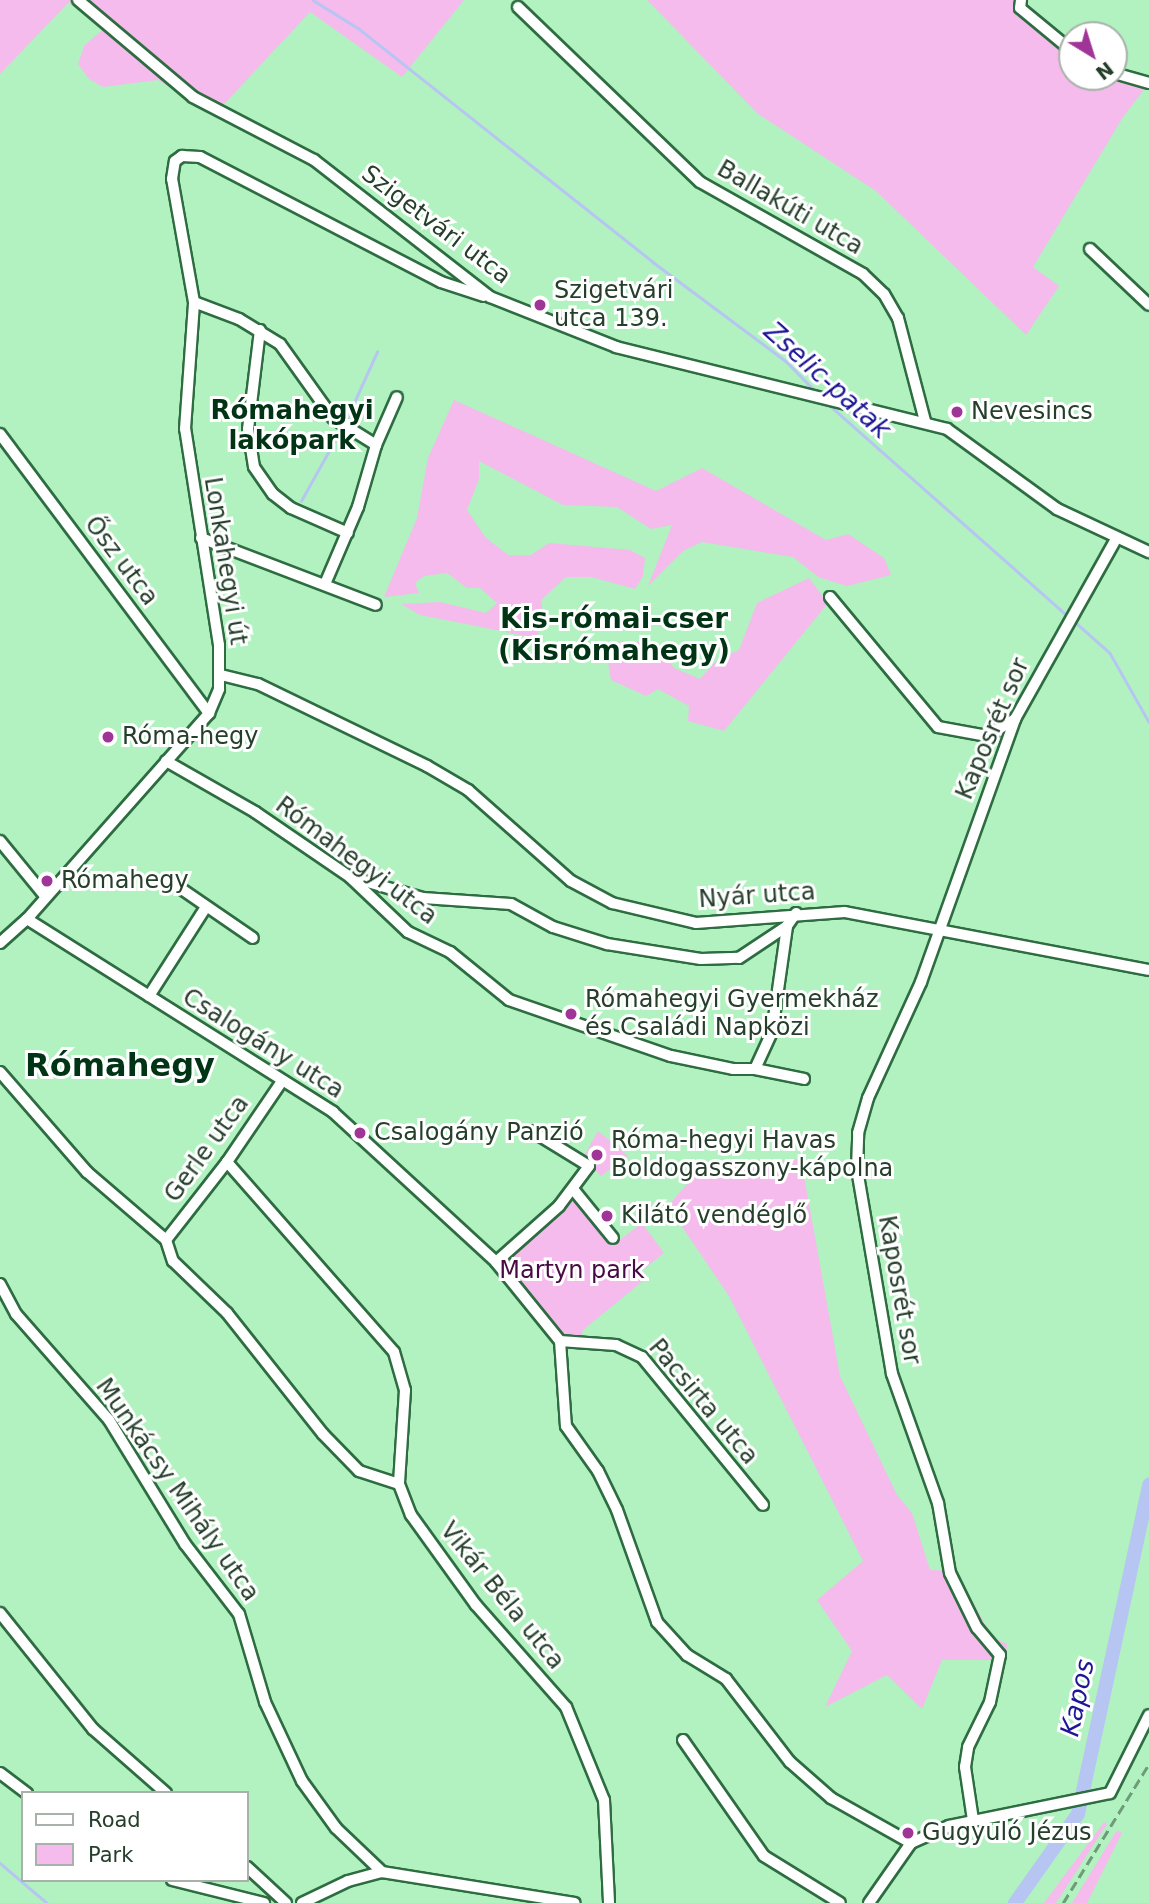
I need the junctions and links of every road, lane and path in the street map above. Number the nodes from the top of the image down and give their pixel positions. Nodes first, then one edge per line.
1 (78, 0) edge
2 (1021, 0) edge
3 (518, 7) dead end
4 (1058, 39) edge
5 (1128, 77) edge
6 (1149, 83) edge
7 (1090, 249) dead end
8 (490, 298) junction
9 (194, 302) junction
10 (1149, 305) edge
11 (260, 330) junction
12 (397, 397) dead end
13 (925, 421) junction
14 (0, 434) edge
15 (376, 445) junction
16 (348, 533) junction
17 (201, 538) junction
18 (1116, 539) junction
19 (1149, 552) edge
20 (324, 584) junction
21 (830, 597) dead end
22 (376, 605) dead end
23 (221, 675) junction
24 (209, 713) junction
25 (1015, 719) junction
26 (166, 761) junction
27 (0, 841) edge
28 (11, 856) junction
29 (0, 864) edge
30 (350, 877) junction
31 (167, 879) dead end
32 (45, 896) junction
33 (206, 908) junction
34 (796, 914) junction
35 (27, 919) junction
36 (787, 926) junction
37 (937, 928) junction
38 (253, 938) dead end
39 (0, 943) edge
40 (1149, 970) edge
41 (149, 996) junction
42 (755, 1069) junction
43 (0, 1072) edge
44 (804, 1079) dead end
45 (282, 1081) junction
46 (532, 1131) dead end
47 (227, 1162) junction
48 (573, 1189) junction
49 (613, 1238) dead end
50 (166, 1240) junction
51 (496, 1262) junction
52 (0, 1284) edge
53 (560, 1341) junction
54 (399, 1485) junction
55 (763, 1505) dead end
56 (0, 1613) edge
57 (1149, 1715) edge
58 (683, 1740) dead end
59 (0, 1773) edge
60 (24, 1791) edge
61 (164, 1791) edge
62 (973, 1820) junction
63 (911, 1843) junction
64 (248, 1868) edge
65 (382, 1872) junction
66 (180, 1882) edge
67 (264, 1903) edge
68 (286, 1903) edge
69 (302, 1903) edge
70 (575, 1903) edge
71 (609, 1903) edge
72 (840, 1903) edge
73 (869, 1903) edge

1 - 8 street, Szigetvári utca
2 - 4 street
3 - 13 street, Ballakúti utca
5 - 6 street
7 - 10 street
8 - 9 street, Lonkahegyi út
8 - 13 street, Szigetvári utca
9 - 11 street
9 - 17 street, Lonkahegyi út
11 - 15 street
11 - 16 street
12 - 15 street
13 - 18 street, Szigetvári utca
14 - 24 street, Ősz utca
15 - 16 street
16 - 20 street
17 - 20 street
17 - 23 street, Lonkahegyi út
18 - 19 street, Szigetvári utca
18 - 25 street, Kaposrét sor
20 - 22 street
21 - 25 street
23 - 24 street, Lonkahegyi út
23 - 34 street, Nyár utca
24 - 26 street, Lonkahegyi út
25 - 37 street, Kaposrét sor
26 - 30 street, Rómahegyi utca
26 - 32 street, Lonkahegyi út
27 - 28 street
28 - 29 street
28 - 32 street
30 - 36 street
30 - 42 street, Rómahegyi utca
31 - 33 street
32 - 35 street, Lonkahegyi út
33 - 38 street
33 - 41 street
34 - 36 street
34 - 37 street, Nyár utca
35 - 39 street, Lonkahegyi út
35 - 41 street, Csalogány utca
36 - 42 street
37 - 40 street, Nyár utca
37 - 62 street, Kaposrét sor
41 - 45 street, Csalogány utca
42 - 44 street, Rómahegyi utca
43 - 50 street
45 - 47 street, Gerle utca
45 - 51 street, Csalogány utca
46 - 48 street
47 - 50 street, Gerle utca
47 - 54 street, Vikár Béla utca
48 - 49 street
48 - 51 street
50 - 54 street
51 - 53 street, Csalogány utca
52 - 65 street, Munkácsy Mihály utca
53 - 55 street, Pacsirta utca
53 - 63 street
54 - 71 street, Vikár Béla utca
56 - 61 street
57 - 62 street
58 - 72 street
59 - 60 street
62 - 63 street
63 - 73 street
64 - 68 street
65 - 69 street
65 - 70 street
66 - 67 street

